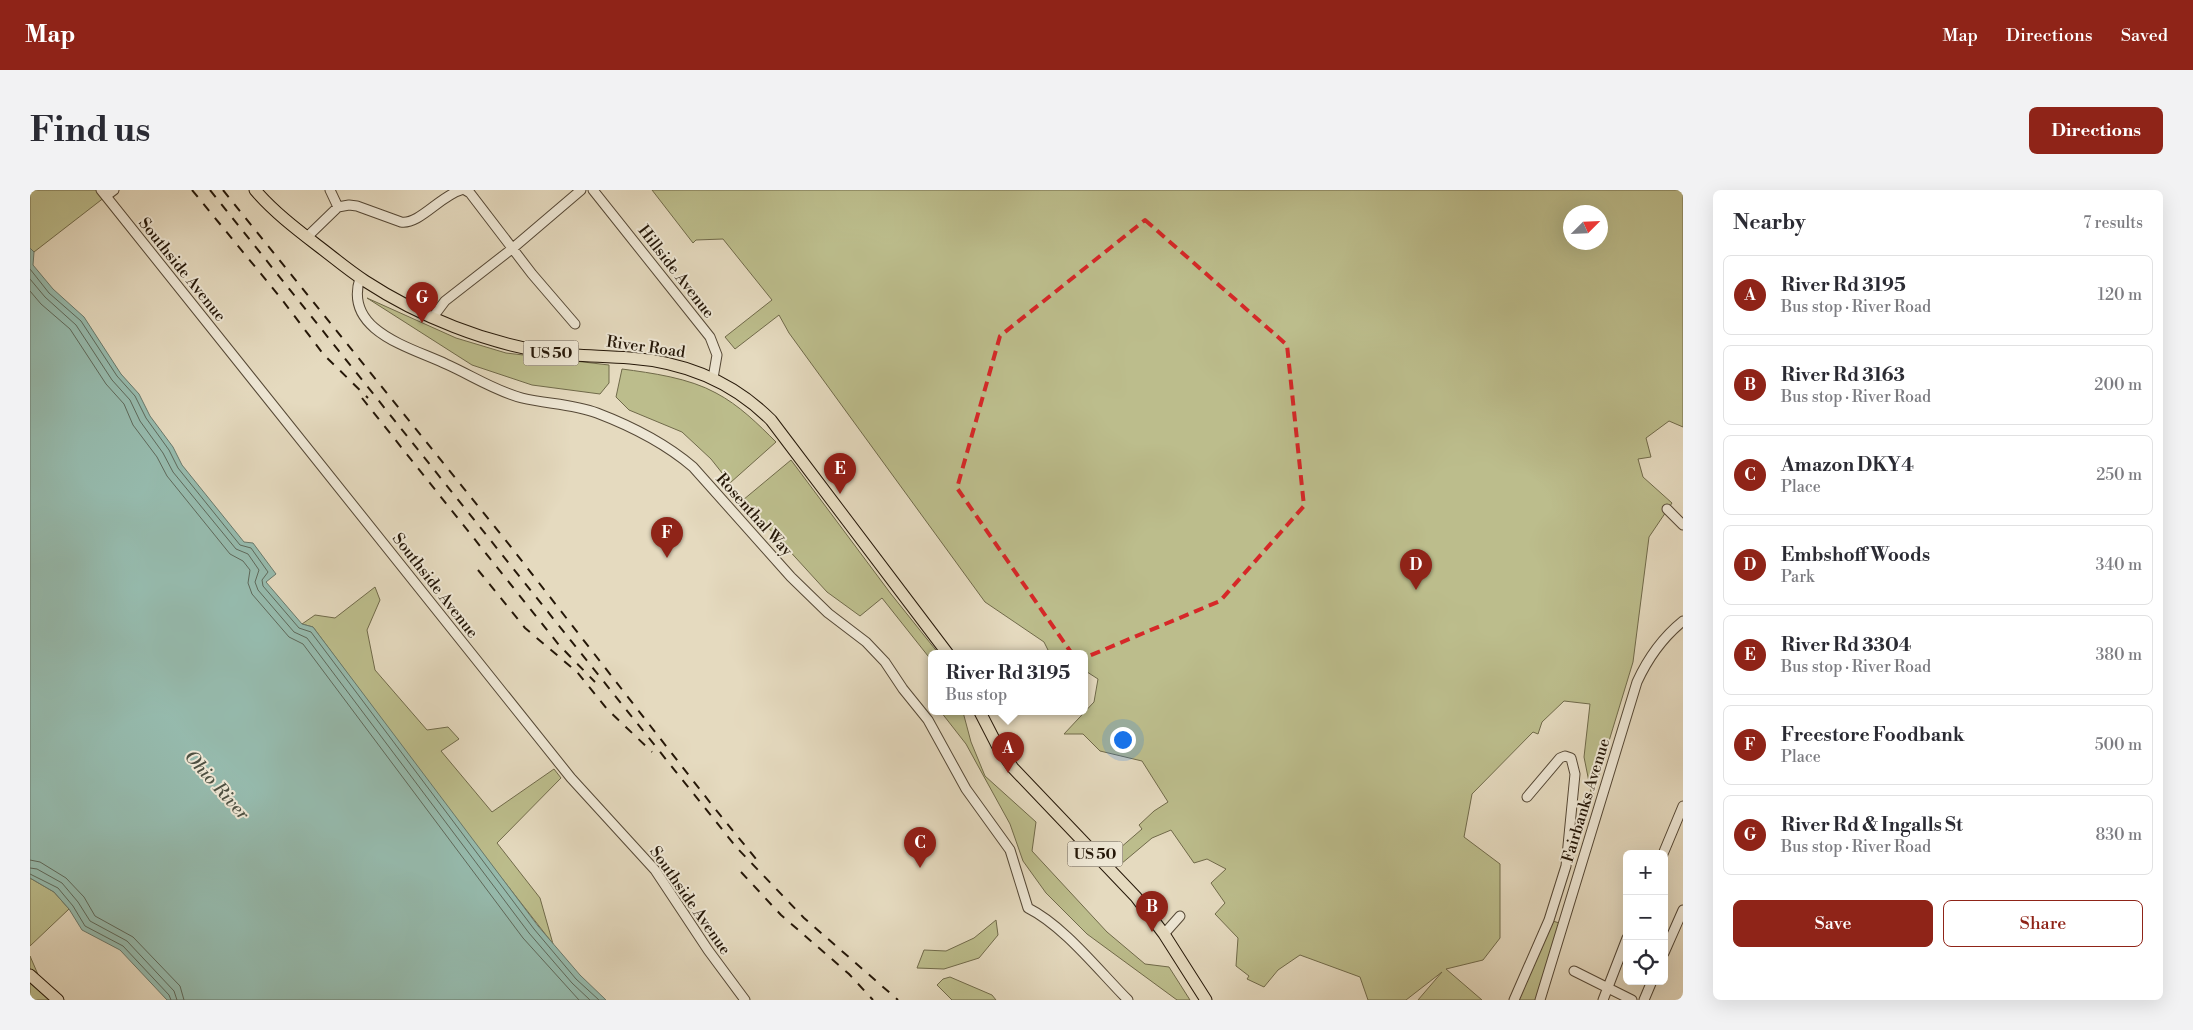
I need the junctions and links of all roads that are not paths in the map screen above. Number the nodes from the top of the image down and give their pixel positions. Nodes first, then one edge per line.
1 (114, 190) edge
2 (255, 190) edge
3 (330, 190) edge
4 (461, 190) edge
5 (465, 190) edge
6 (581, 190) edge
7 (593, 190) edge
8 (103, 193) edge
9 (338, 208) junction
10 (307, 237) junction
11 (514, 248) junction
12 (360, 278) junction
13 (433, 317) junction
14 (575, 324) dead end
15 (713, 378) junction
16 (1667, 509) dead end
17 (1683, 525) edge
18 (1683, 621) edge
19 (945, 650) edge
20 (982, 715) edge
21 (1527, 797) dead end
22 (1683, 806) edge
23 (1664, 850) edge
24 (1683, 910) edge
25 (1180, 916) dead end
26 (1549, 920) junction
27 (1563, 924) junction
28 (1164, 934) junction
29 (1626, 940) edge
30 (1668, 944) edge
31 (1574, 971) dead end
32 (30, 975) edge
33 (1650, 985) edge
34 (1607, 989) junction
35 (58, 1000) edge
36 (745, 1000) edge
37 (1128, 1000) edge
38 (1206, 1000) edge
39 (1514, 1000) edge
40 (1540, 1000) edge
41 (1603, 1000) edge
42 (1632, 1000) edge
43 (1644, 1000) edge

1 - 8 street
2 - 10 main road, River Road / US 50
3 - 9 street
4 - 9 street
5 - 11 street
6 - 11 street
7 - 15 street, Hillside Avenue
8 - 36 street, Southside Avenue
9 - 10 street
10 - 12 main road, River Road / US 50
11 - 13 street
11 - 14 street
12 - 13 main road, River Road / US 50
12 - 37 street, Rosenthal Way
13 - 15 main road, River Road / US 50
15 - 19 main road, River Road / US 50
16 - 17 street
18 - 27 street, Fairbanks Avenue
20 - 28 main road, US 50
21 - 26 street
22 - 23 street
24 - 30 street
25 - 28 street
26 - 27 street
26 - 39 street
27 - 40 street, Fairbanks Avenue
28 - 38 main road, US 50
29 - 34 street
31 - 34 street
32 - 35 main road
33 - 43 street
34 - 41 street
34 - 42 street

